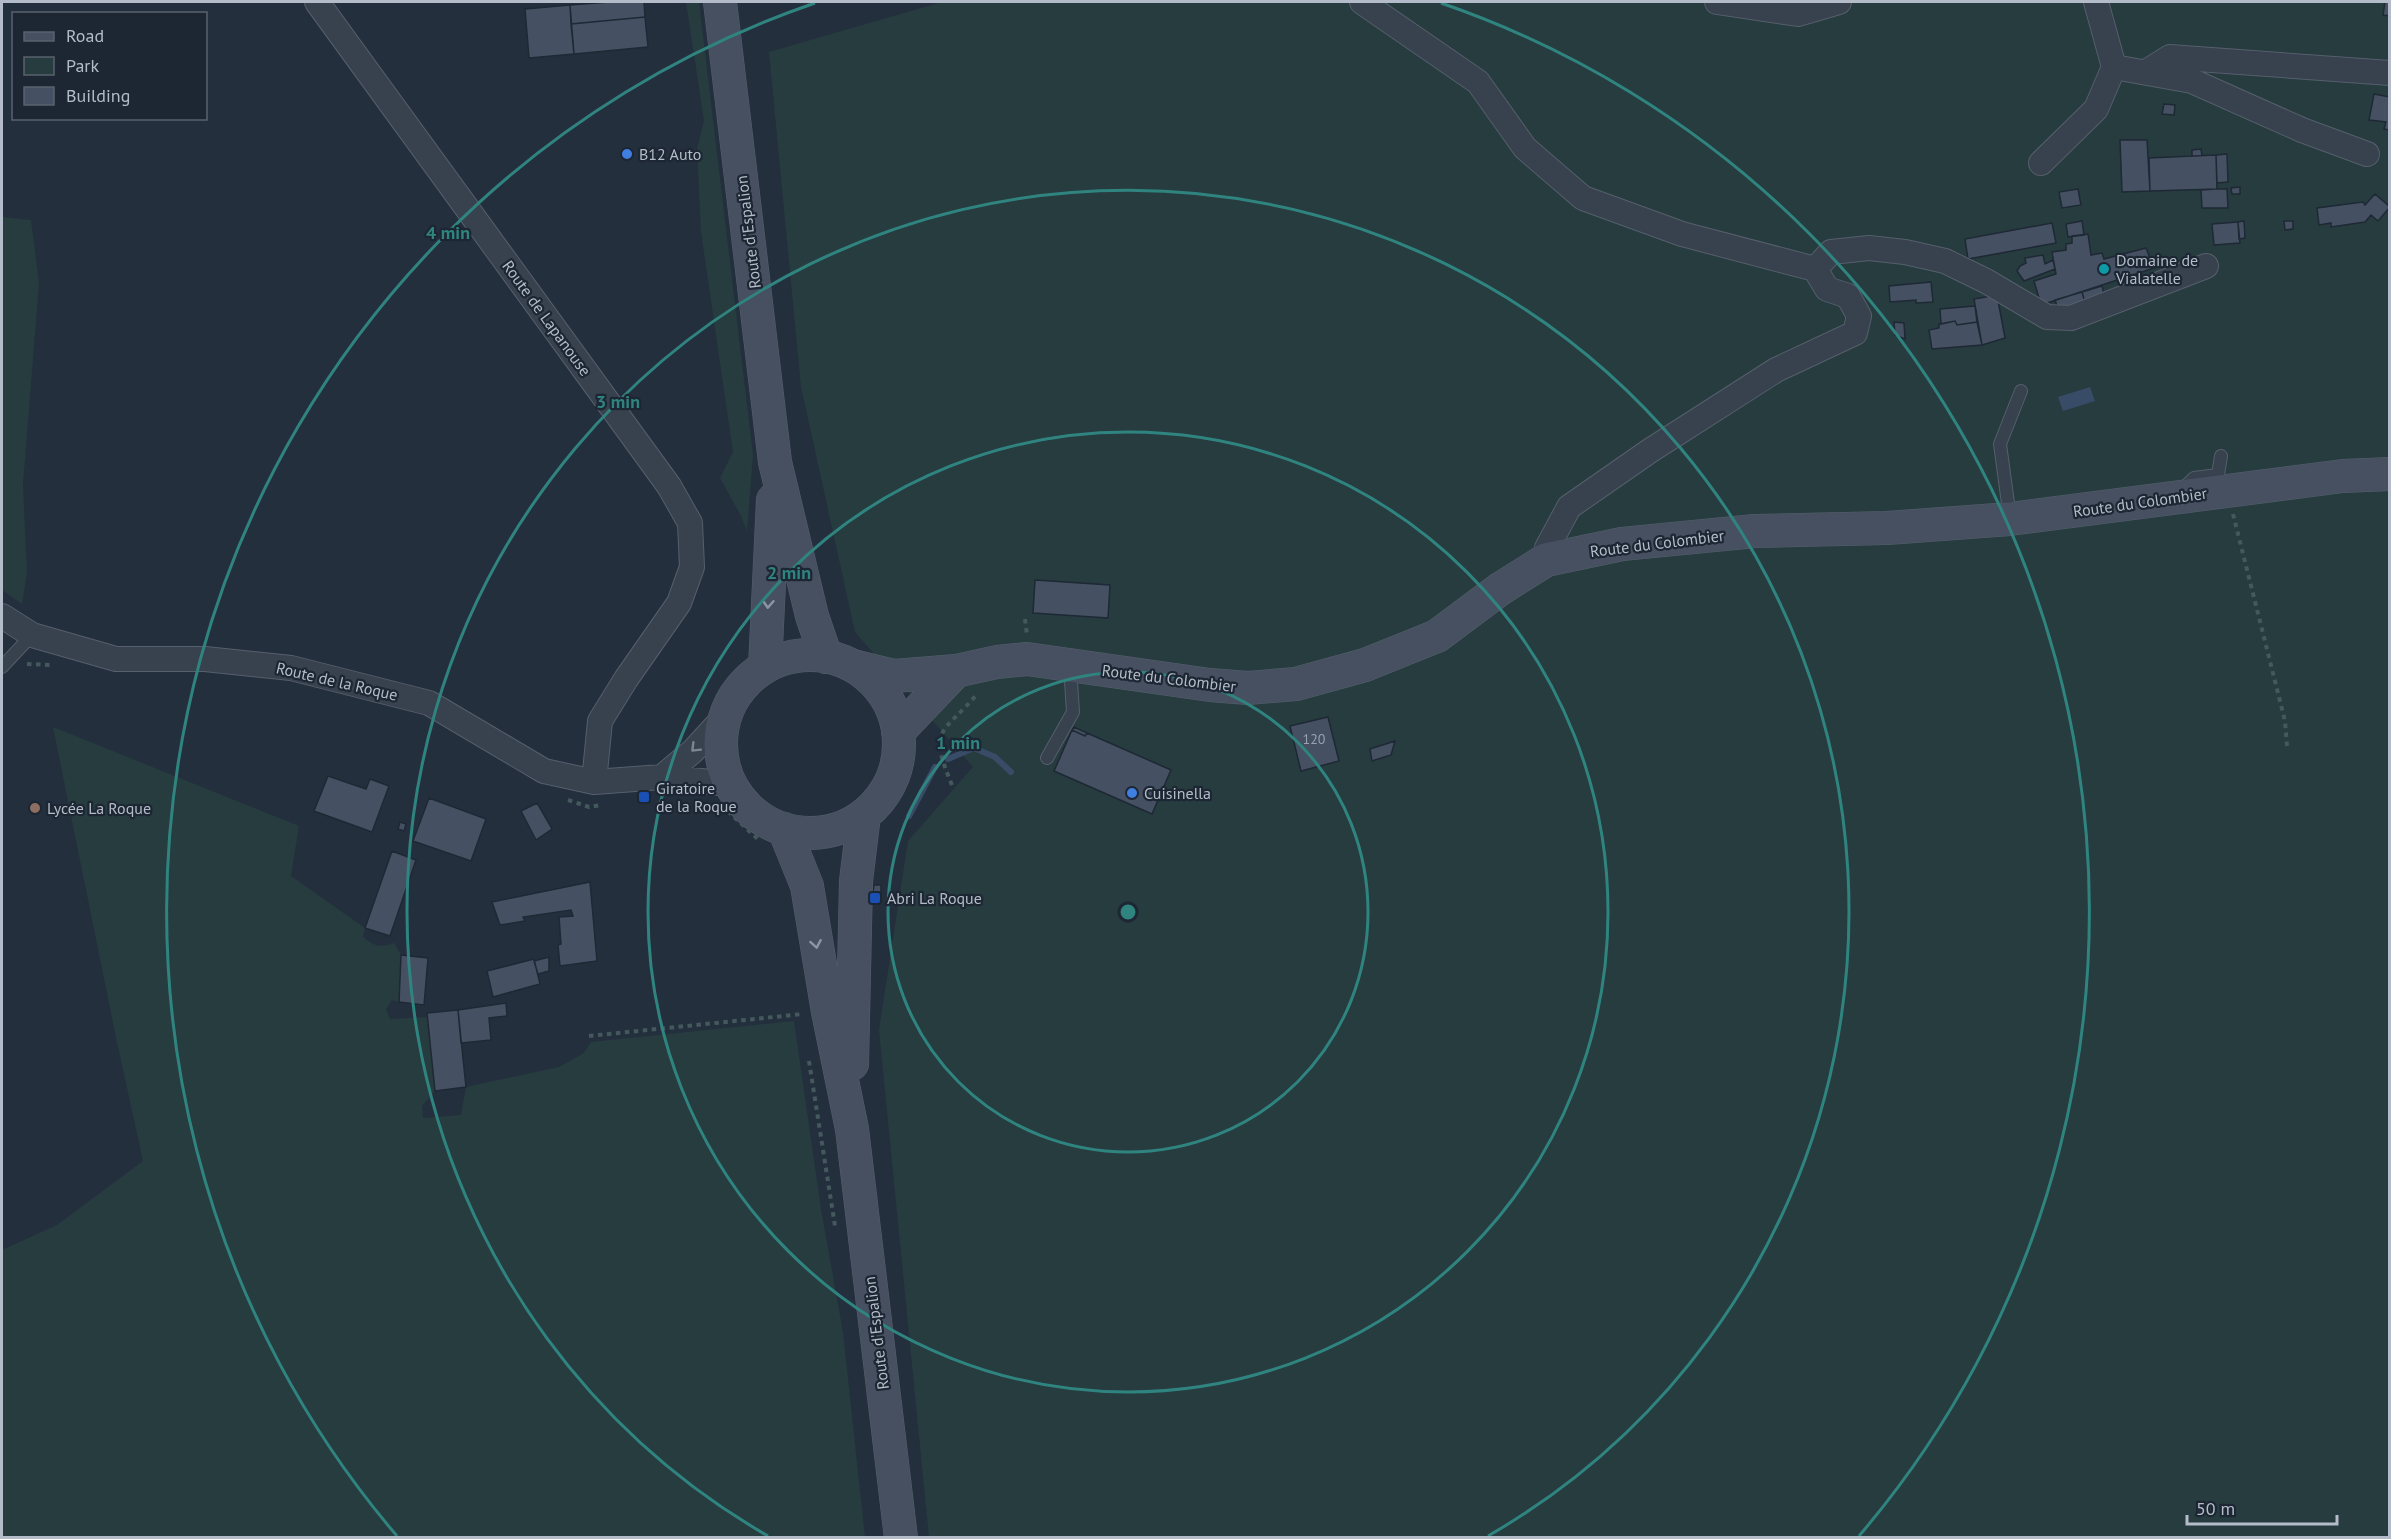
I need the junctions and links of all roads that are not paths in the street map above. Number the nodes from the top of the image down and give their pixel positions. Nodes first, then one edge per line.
1 (317, 2) edge
2 (720, 2) edge
3 (1362, 2) edge
4 (1717, 2) edge
5 (1839, 2) edge
6 (2096, 2) edge
7 (2114, 67) junction
8 (2146, 72) junction
9 (2390, 73) edge
10 (2367, 154) dead end
11 (2041, 163) dead end
12 (2206, 266) dead end
13 (1815, 268) junction
14 (2021, 391) dead end
15 (2221, 456) dead end
16 (775, 462) junction
17 (2390, 474) edge
18 (2174, 498) junction
19 (2010, 519) junction
20 (1546, 560) junction
21 (2, 616) edge
22 (32, 635) junction
23 (839, 661) junction
24 (3, 665) edge
25 (1070, 665) junction
26 (765, 667) junction
27 (956, 671) junction
28 (726, 715) junction
29 (898, 732) junction
30 (1047, 758) dead end
31 (662, 777) junction
32 (594, 782) junction
33 (723, 793) junction
34 (864, 815) junction
35 (775, 838) junction
36 (852, 1129) junction
37 (901, 1538) edge

1 - 32 street, Route de Lapanouse
2 - 16 main road, Route d'Espalion
3 - 13 street
4 - 5 street
6 - 7 street
7 - 8 street
7 - 11 street
8 - 9 street
8 - 10 street
12 - 13 street
13 - 20 street
14 - 19 lane
15 - 18 lane
16 - 23 main road, Route d'Espalion
16 -> 26 main road, Route d'Espalion
17 - 18 main road, Route du Colombier
18 - 19 main road, Route du Colombier
19 - 20 main road, Route du Colombier
20 - 25 main road, Route du Colombier
21 - 22 street, Route de la Roque
22 - 24 lane
22 - 32 street, Route de la Roque
23 - 26 main road
23 - 27 main road, Route du Colombier
23 - 29 main road
25 - 27 main road, Route du Colombier
25 - 30 lane
26 - 28 main road
27 - 29 main road
28 -> 31 street
28 - 33 main road
29 - 34 main road
31 - 32 street, Route de la Roque
31 - 33 street, Route de la Roque
33 - 35 main road
34 - 35 main road
34 - 36 main road, Route d'Espalion
35 -> 36 main road, Route d'Espalion
36 - 37 main road, Route d'Espalion

